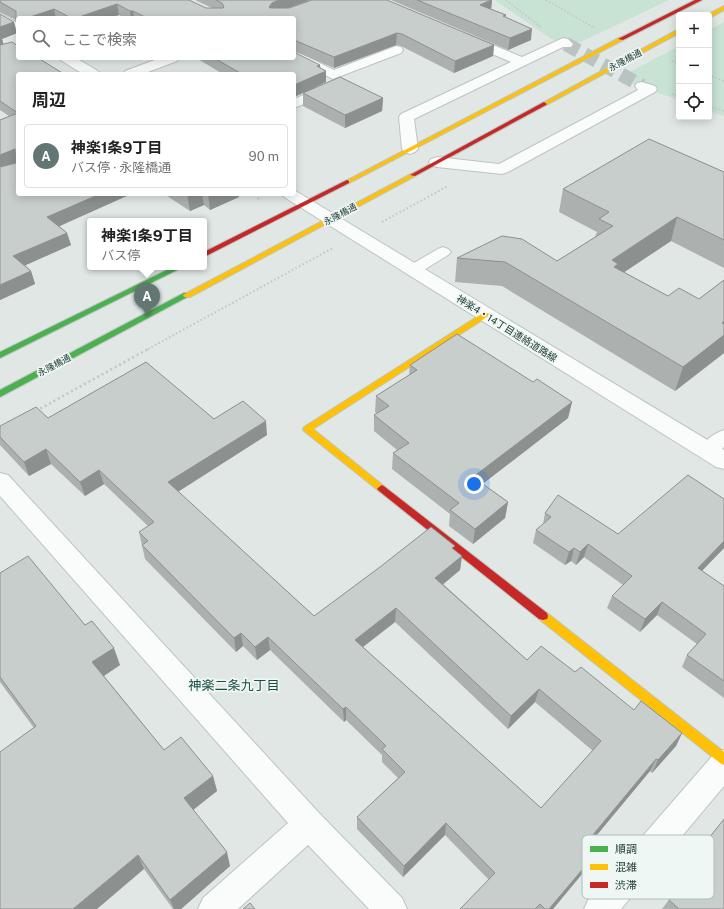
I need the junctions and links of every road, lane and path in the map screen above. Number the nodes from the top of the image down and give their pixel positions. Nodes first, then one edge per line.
1 (506, 0) edge
2 (546, 0) edge
3 (699, 0) edge
4 (724, 8) edge
5 (712, 14) edge
6 (0, 17) edge
7 (16, 27) edge
8 (600, 30) dead end
9 (455, 33) edge
10 (676, 34) edge
11 (564, 43) joint
12 (396, 50) dead end
13 (296, 57) edge
14 (70, 60) edge
15 (167, 60) edge
16 (523, 62) junction
17 (90, 72) edge
18 (135, 72) edge
19 (333, 76) junction
20 (712, 76) edge
21 (724, 81) edge
22 (642, 86) dead end
23 (296, 103) edge
24 (712, 107) edge
25 (724, 111) edge
26 (410, 149) junction
27 (437, 162) junction
28 (450, 185) dead end
29 (258, 196) edge
30 (293, 196) edge
31 (259, 200) dead end
32 (306, 204) junction
33 (331, 220) junction
34 (358, 236) junction
35 (443, 252) dead end
36 (207, 253) edge
37 (173, 270) edge
38 (413, 270) junction
39 (486, 315) junction
40 (0, 355) edge
41 (0, 394) edge
42 (35, 411) edge
43 (724, 437) edge
44 (708, 451) junction
45 (724, 461) edge
46 (0, 481) edge
47 (724, 759) edge
48 (724, 764) edge
49 (309, 824) junction
50 (663, 835) edge
51 (609, 899) edge
52 (214, 909) edge
53 (390, 909) edge
54 (600, 909) edge

1 - 11 path
2 - 8 path
3 - 26 main road
4 - 5 main road
6 - 7 street
9 - 16 street
10 - 27 main road, 永隆橋通
11 - 16 street
12 - 19 street
13 - 19 street
14 - 17 street
15 - 18 street
16 - 26 street
19 - 23 street
20 - 21 path
22 - 27 street
24 - 25 path
26 - 32 main road
27 - 33 main road, 永隆橋通
28 - 34 path
29 - 31 path
30 - 32 street, 神楽4・14丁目連絡道路線
32 - 33 street, 神楽4・14丁目連絡道路線
32 - 36 main road
33 - 34 street, 神楽4・14丁目連絡道路線
33 - 41 main road, 永隆橋通
34 - 38 street, 神楽4・14丁目連絡道路線
34 - 42 path
35 - 38 lane
37 - 40 main road
38 - 39 street, 神楽4・14丁目連絡道路線
39 - 44 street, 神楽4・14丁目連絡道路線
39 - 47 main road
43 - 44 lane
44 - 45 street, 神楽4・14丁目連絡道路線
46 - 49 street
48 - 50 street
49 - 52 street
49 - 53 street
51 - 54 street

